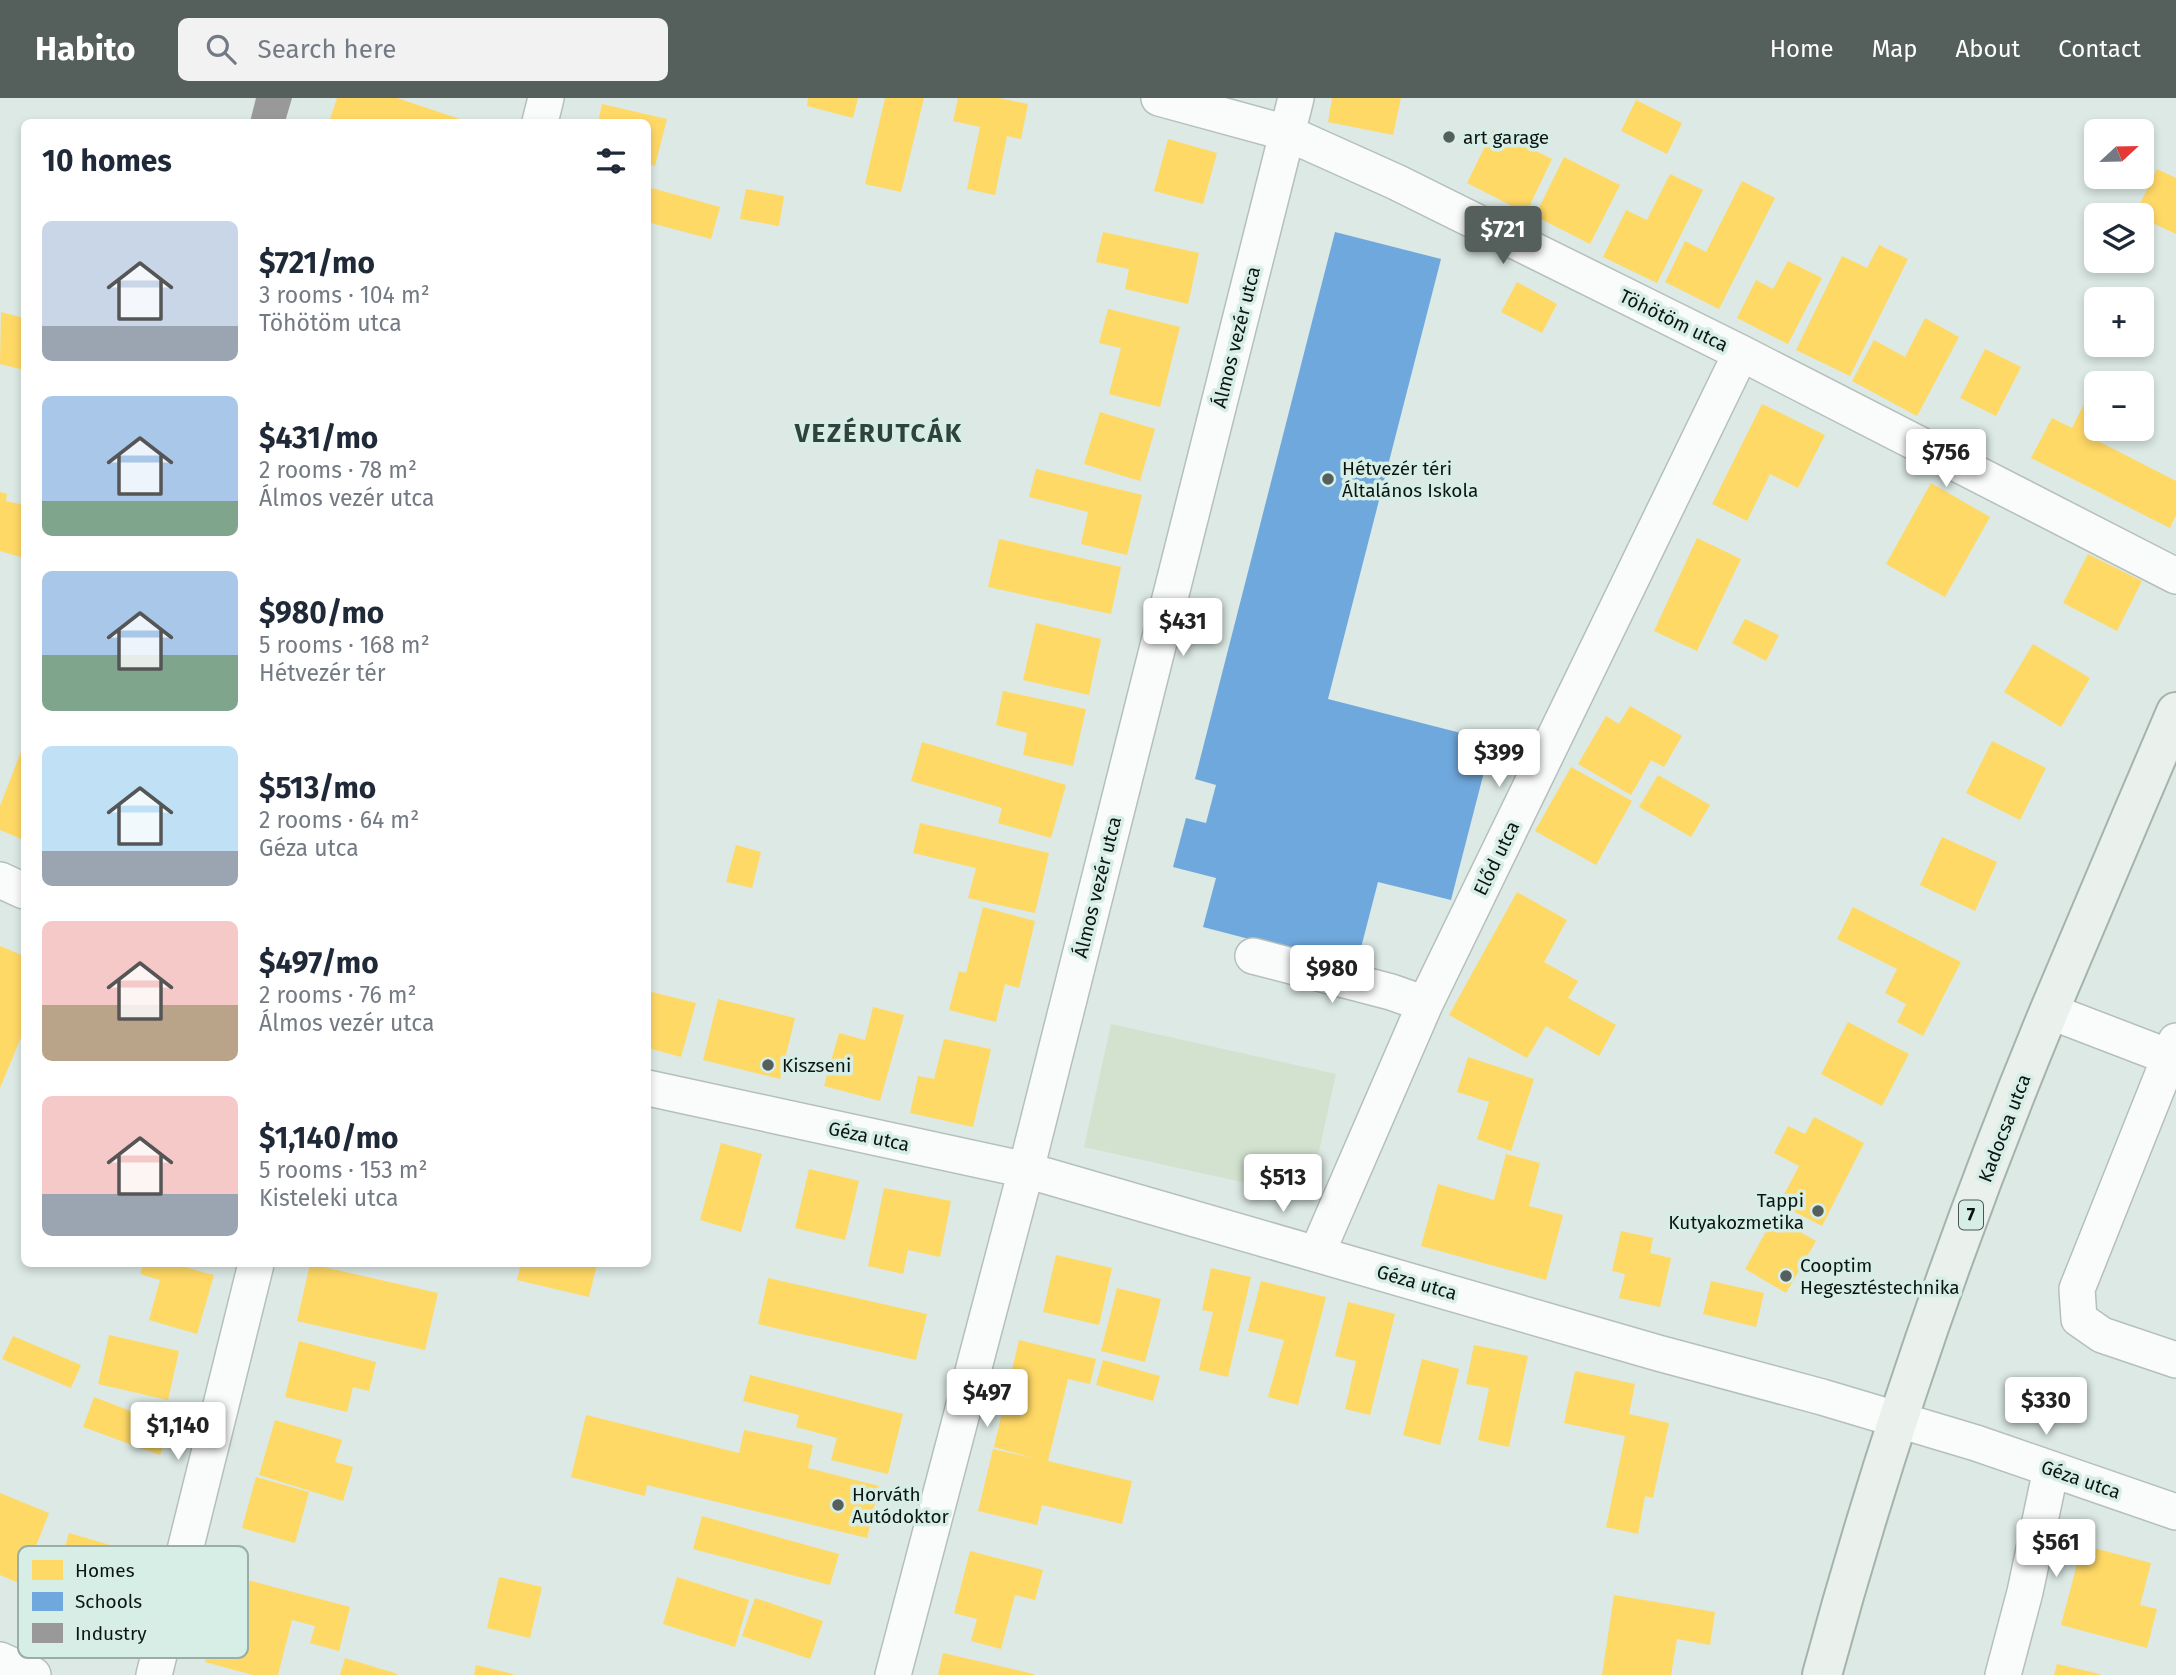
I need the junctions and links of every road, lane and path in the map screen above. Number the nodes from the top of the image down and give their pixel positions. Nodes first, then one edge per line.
1 (546, 98) edge
2 (1159, 98) edge
3 (1296, 98) edge
4 (541, 119) edge
5 (1287, 133) junction
6 (1741, 353) junction
7 (2176, 576) edge
8 (2176, 712) edge
9 (0, 880) edge
10 (21, 890) edge
11 (1253, 956) dead end
12 (1425, 1004) junction
13 (2049, 1011) junction
14 (2173, 1049) edge
15 (651, 1089) edge
16 (1026, 1170) junction
17 (1317, 1253) junction
18 (255, 1267) edge
19 (2176, 1360) edge
20 (1898, 1420) junction
21 (2051, 1469) junction
22 (2176, 1512) edge
23 (186, 1546) edge
24 (158, 1658) edge
25 (0, 1660) edge
26 (33, 1675) edge
27 (154, 1675) edge
28 (894, 1675) edge
29 (1822, 1675) edge
30 (2003, 1675) edge

1 - 4 street
2 - 5 street, Töhötöm utca
3 - 5 street, Álmos vezér utca
5 - 6 street, Töhötöm utca
5 - 16 street, Álmos vezér utca
6 - 7 street, Töhötöm utca
6 - 12 street, Előd utca
8 - 13 main road, Kadocsa utca / 7
9 - 10 street
11 - 12 street
12 - 17 street, Előd utca
13 - 14 street
13 - 20 main road, Kadocsa utca / 7
14 - 19 street
15 - 16 street, Géza utca
16 - 17 street, Géza utca
16 - 28 street, Álmos vezér utca
17 - 20 street, Géza utca
18 - 23 street
20 - 21 street, Géza utca
20 - 29 main road, Kadocsa utca / 7
21 - 22 street, Géza utca
21 - 30 street
24 - 27 street
25 - 26 street

